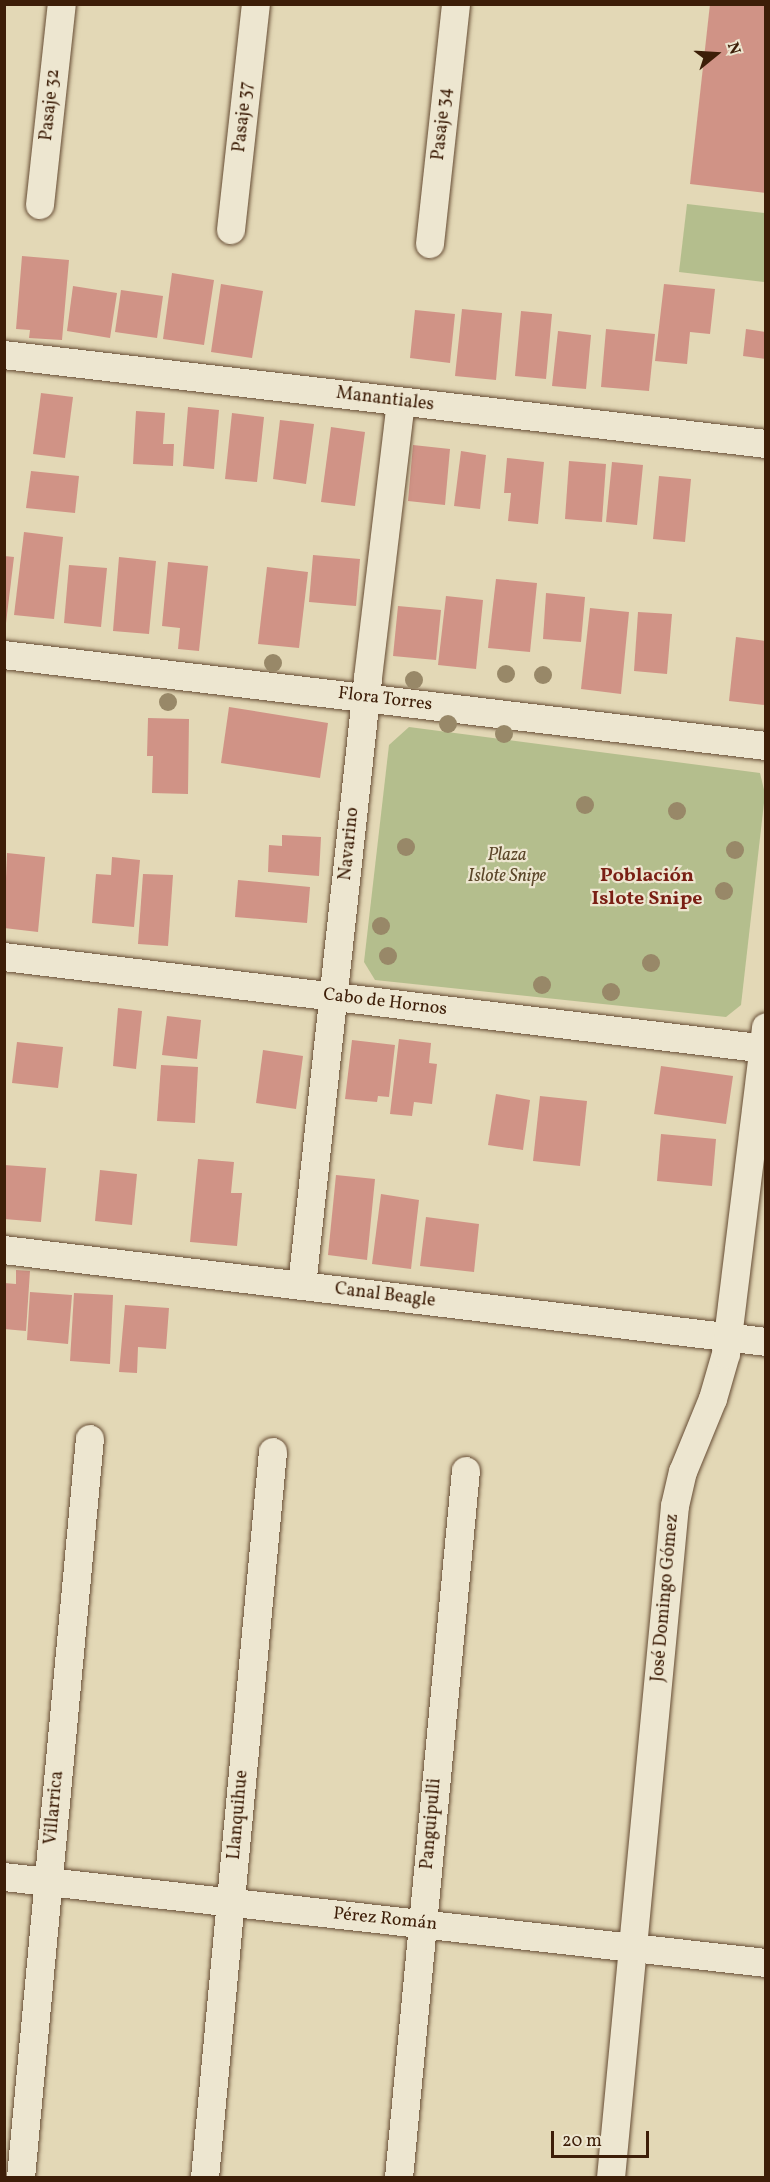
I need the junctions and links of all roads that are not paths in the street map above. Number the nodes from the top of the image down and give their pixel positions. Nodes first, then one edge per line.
1 (62, 4) edge
2 (256, 4) edge
3 (456, 4) edge
4 (40, 205) dead end
5 (231, 230) dead end
6 (430, 244) dead end
7 (4, 355) edge
8 (401, 402) junction
9 (765, 444) edge
10 (4, 655) edge
11 (366, 698) junction
12 (765, 746) edge
13 (4, 957) edge
14 (334, 997) junction
15 (765, 1041) edge
16 (4, 1250) edge
17 (302, 1286) junction
18 (728, 1338) junction
19 (765, 1342) edge
20 (90, 1438) dead end
21 (273, 1452) dead end
22 (466, 1471) dead end
23 (4, 1876) edge
24 (48, 1882) junction
25 (231, 1902) junction
26 (423, 1924) junction
27 (633, 1948) junction
28 (765, 1963) edge
29 (21, 2178) edge
30 (205, 2178) edge
31 (399, 2178) edge
32 (611, 2178) edge

1 - 4 street, Pasaje 32
2 - 5 street, Pasaje 37
3 - 6 street, Pasaje 34
7 - 8 street, Manantiales
8 - 9 street, Manantiales
8 - 11 street, Navarino
10 - 11 street, Flora Torres
11 - 12 street, Flora Torres
11 - 14 street, Navarino
13 - 14 street, Cabo de Hornos
14 - 15 street, Cabo de Hornos
14 - 17 street, Navarino
15 - 18 street, José Domingo Gómez
16 - 17 street, Canal Beagle
17 - 18 street, Canal Beagle
18 - 19 street, Canal Beagle
18 - 27 street, José Domingo Gómez
20 - 24 street, Villarrica
21 - 25 street, Llanquihue
22 - 26 street, Panguipulli
23 - 24 street, Pérez Román
24 - 25 street, Pérez Román
24 - 29 street, Villarrica
25 - 26 street, Pérez Román
25 - 30 street, Llanquihue
26 - 27 street, Pérez Román
26 - 31 street, Panguipulli
27 - 28 street, Pérez Román
27 - 32 street, José Domingo Gómez

